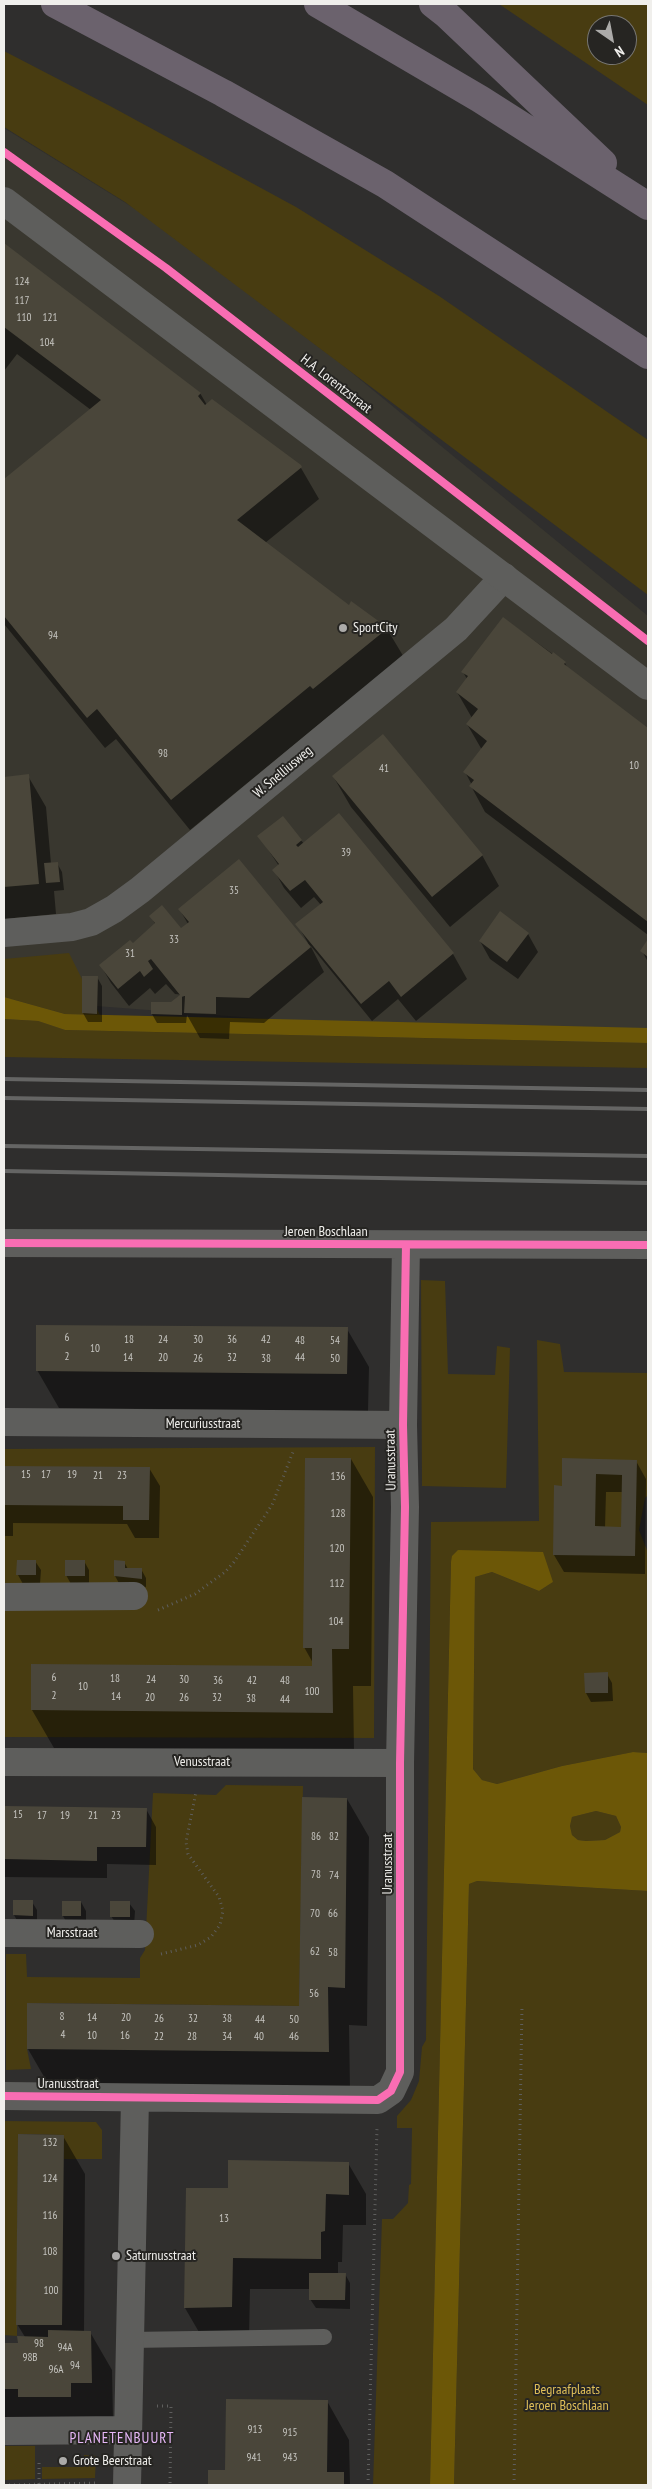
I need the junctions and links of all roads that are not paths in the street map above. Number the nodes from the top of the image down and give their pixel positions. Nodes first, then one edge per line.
1 (55, 4) edge
2 (318, 4) edge
3 (432, 4) edge
4 (6, 201) edge
5 (647, 205) edge
6 (648, 355) edge
7 (504, 577) junction
8 (648, 686) edge
9 (4, 933) edge
10 (4, 1243) edge
11 (406, 1245) junction
12 (648, 1246) edge
13 (4, 1422) edge
14 (403, 1425) junction
15 (134, 1596) road end
16 (4, 1597) edge
17 (4, 1762) edge
18 (400, 1763) junction
19 (4, 1933) edge
20 (140, 1934) road end
21 (4, 2096) edge
22 (135, 2098) junction
23 (324, 2337) dead end
24 (130, 2340) junction
25 (129, 2417) junction
26 (4, 2431) edge
27 (114, 2484) edge

1 - 6 highway
2 - 5 highway
3 - 5 highway
4 - 7 street
7 - 8 street
7 - 9 street, W. Snelliusweg
10 - 11 street, Jeroen Boschlaan
11 - 12 street, Jeroen Boschlaan
11 - 14 street, Uranusstraat
13 - 14 street, Mercuriusstraat
14 - 18 street, Uranusstraat
15 - 16 street
17 - 18 street, Venusstraat
18 - 22 street, Uranusstraat
19 - 20 street, Marsstraat
21 - 22 street, Uranusstraat
22 - 24 street
23 - 24 lane
24 - 25 street
25 - 26 street
25 - 27 street

